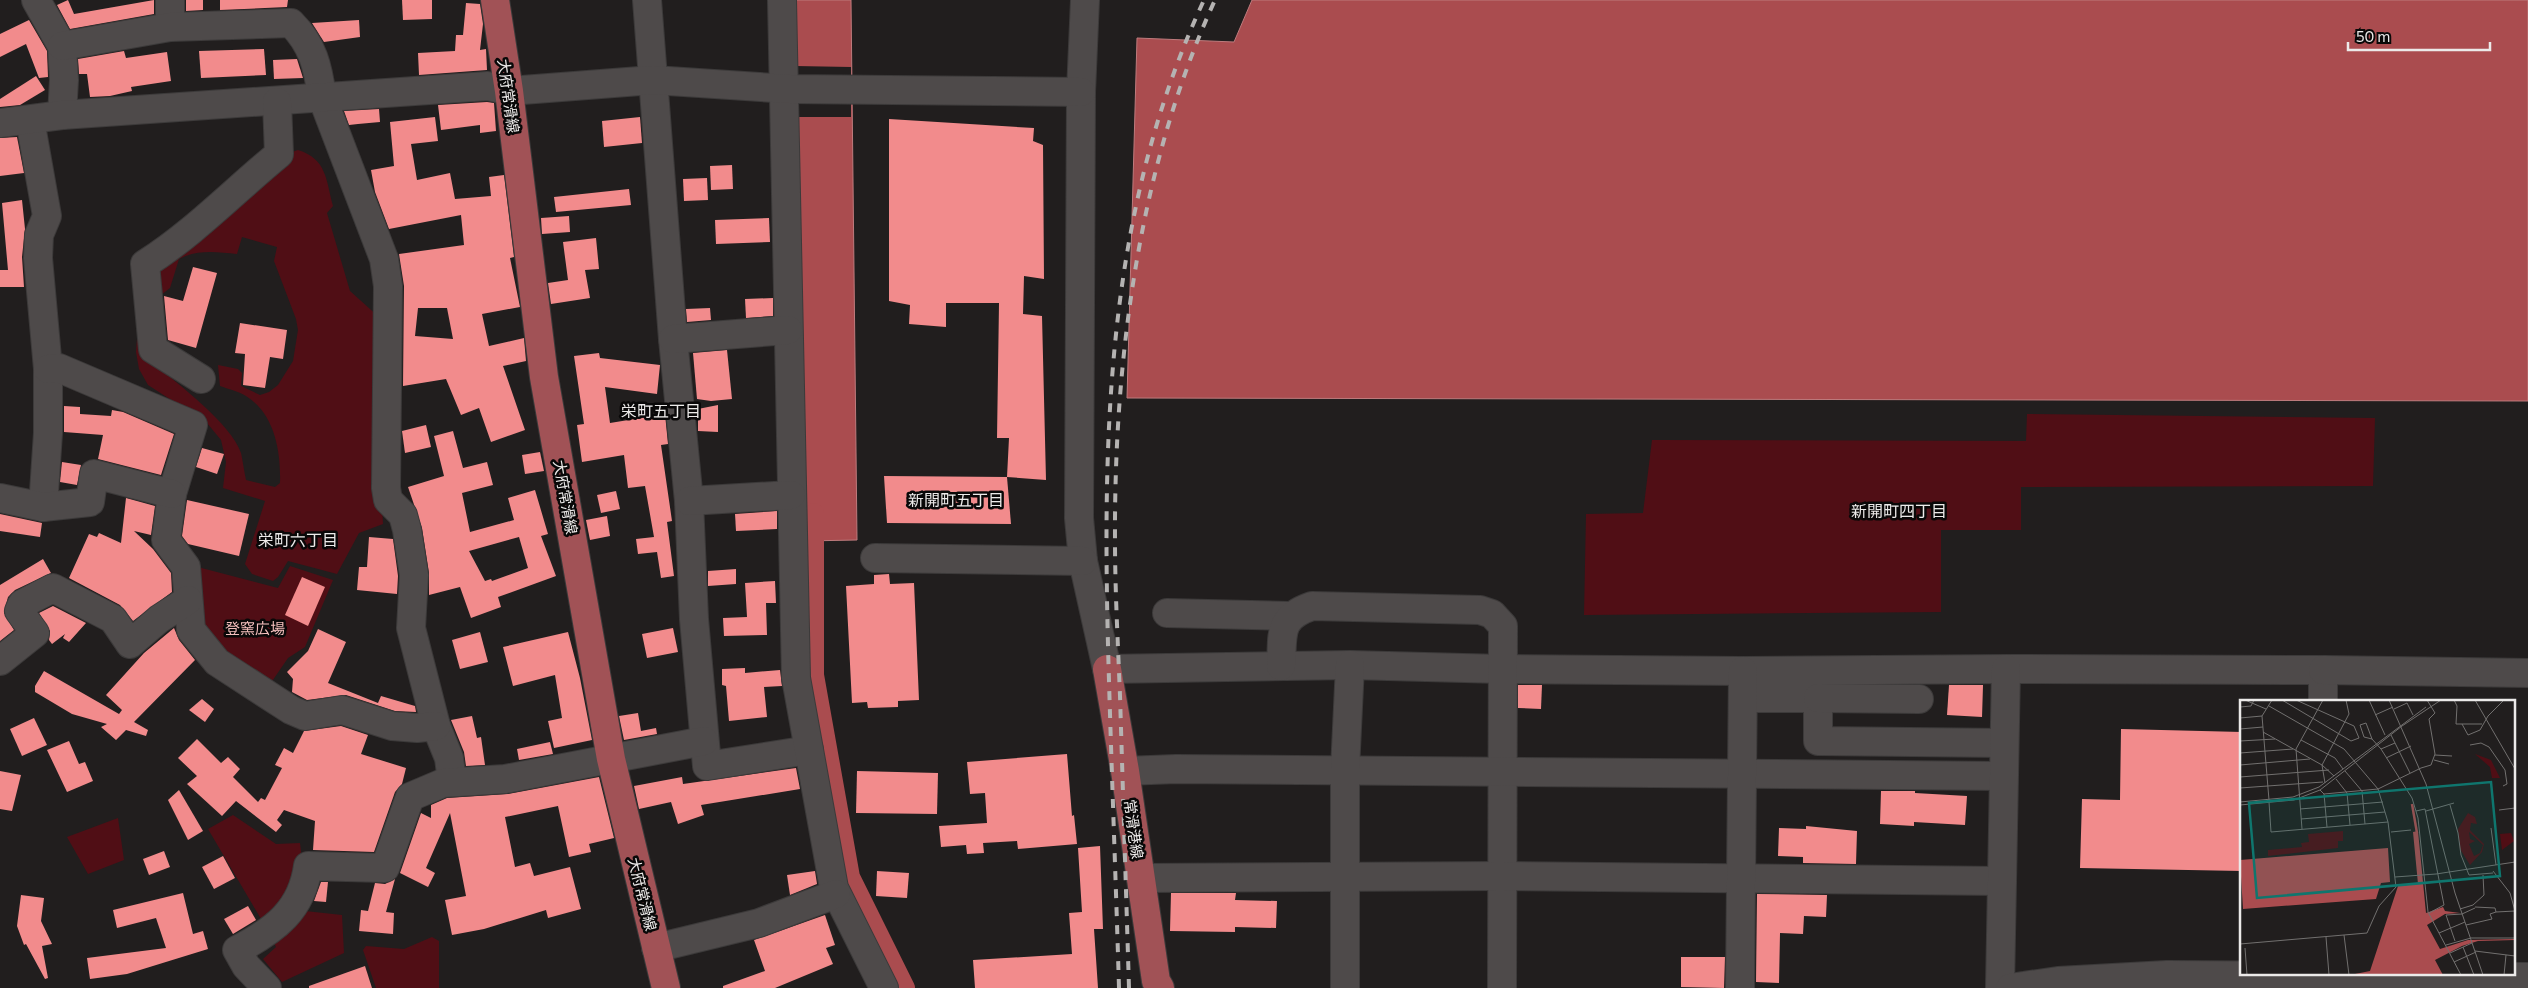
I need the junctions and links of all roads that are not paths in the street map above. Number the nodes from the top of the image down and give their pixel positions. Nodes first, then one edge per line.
1 (36, 0) edge
2 (170, 0) edge
3 (495, 0) edge
4 (647, 0) edge
5 (782, 0) edge
6 (1085, 0) edge
7 (170, 27) junction
8 (62, 46) junction
9 (653, 80) junction
10 (787, 89) junction
11 (509, 91) junction
12 (1081, 92) junction
13 (322, 98) junction
14 (277, 102) junction
15 (62, 115) junction
16 (30, 120) junction
17 (0, 123) edge
18 (788, 330) junction
19 (673, 339) junction
20 (48, 369) junction
21 (201, 379) dead end
22 (172, 494) junction
23 (791, 495) junction
24 (0, 498) edge
25 (689, 501) junction
26 (43, 507) junction
27 (875, 558) dead end
28 (1083, 561) junction
29 (188, 600) junction
30 (1167, 613) dead end
31 (1290, 616) junction
32 (0, 661) edge
33 (1350, 665) junction
34 (1281, 666) junction
35 (1107, 669) junction
36 (1502, 669) junction
37 (2006, 669) junction
38 (2323, 670) junction
39 (2528, 673) edge
40 (1743, 685) junction
41 (1818, 698) junction
42 (1919, 700) dead end
43 (2323, 700) edge
44 (436, 726) junction
45 (704, 741) junction
46 (2004, 743) junction
47 (809, 750) junction
48 (611, 759) junction
49 (1346, 770) junction
50 (1125, 771) junction
51 (1502, 772) junction
52 (1742, 774) junction
53 (2003, 776) junction
54 (452, 781) junction
55 (1502, 876) junction
56 (1346, 877) junction
57 (1141, 878) junction
58 (1740, 878) junction
59 (2001, 881) junction
60 (836, 894) junction
61 (656, 948) junction
62 (2240, 975) edge
63 (2458, 976) edge
64 (2528, 977) edge
65 (268, 988) edge
66 (666, 988) edge
67 (884, 988) edge
68 (1160, 988) edge
69 (1346, 988) edge
70 (1502, 988) edge
71 (1740, 988) edge
72 (2000, 988) edge
73 (2010, 988) edge

1 - 8 street
2 - 7 street
3 - 11 main road, 大府常滑線
4 - 9 street
5 - 10 street
6 - 12 street
7 - 8 street
7 - 13 street
8 - 15 street
9 - 10 street
9 - 11 street
9 - 19 street
10 - 12 street
10 - 18 street
11 - 13 street
11 - 48 main road, 大府常滑線
12 - 28 street
13 - 14 street
13 - 44 street
14 - 15 street
14 - 21 street
15 - 16 street
16 - 17 street
16 - 20 street
18 - 19 street
18 - 23 street
19 - 25 street
20 - 22 street
20 - 26 street
22 - 26 street
22 - 29 street
23 - 25 street
23 - 47 street
24 - 26 street
25 - 45 street
27 - 28 street
28 - 35 street
29 - 32 street
29 - 44 street
30 - 31 street
31 - 34 street
31 - 36 street
33 - 34 street
33 - 36 street
33 - 49 street
34 - 35 street
35 - 50 main road, 常滑港線
36 - 40 street
36 - 51 street
37 - 38 street
37 - 40 street
37 - 46 street
38 - 39 street
38 - 43 street
40 - 41 street
40 - 52 street
41 - 42 street
41 - 46 street
44 - 54 street
45 - 47 street
45 - 48 street
46 - 53 street
47 - 60 street
48 - 54 street
48 - 61 main road, 大府常滑線
49 - 50 street
49 - 51 street
49 - 56 street
50 - 57 main road, 常滑港線
51 - 52 street
51 - 55 street
52 - 53 street
52 - 58 street
53 - 59 street
54 - 65 street
55 - 56 street
55 - 58 street
55 - 70 street
56 - 57 street
56 - 69 street
57 - 68 main road, 常滑港線
58 - 59 street
58 - 71 street
59 - 72 street
60 - 61 street
60 - 67 street
61 - 66 main road, 大府常滑線
62 - 73 street
63 - 64 street

